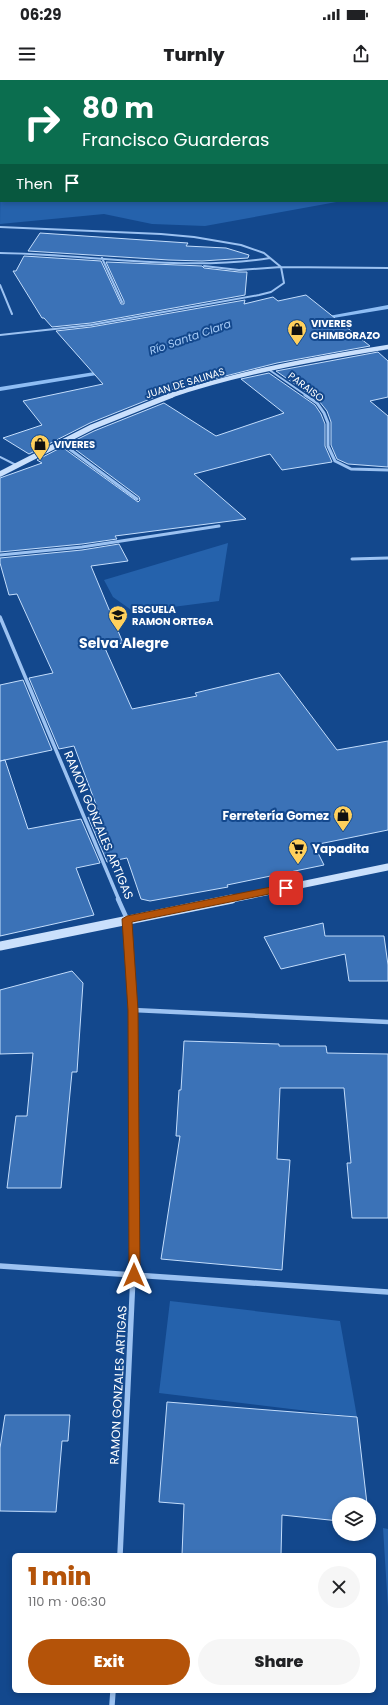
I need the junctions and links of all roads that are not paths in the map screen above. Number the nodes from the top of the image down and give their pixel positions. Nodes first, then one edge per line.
1 (0, 227) edge
2 (0, 253) edge
3 (102, 258) junction
4 (270, 258) junction
5 (194, 264) junction
6 (281, 267) junction
7 (388, 268) edge
8 (0, 285) edge
9 (122, 302) dead end
10 (12, 314) dead end
11 (0, 336) edge
12 (388, 347) edge
13 (268, 369) junction
14 (60, 442) junction
15 (0, 457) edge
16 (16, 465) junction
17 (388, 470) edge
18 (0, 474) edge
19 (137, 499) dead end
20 (219, 526) dead end
21 (0, 555) edge
22 (388, 558) edge
23 (352, 559) dead end
24 (0, 617) edge
25 (388, 867) edge
26 (127, 919) junction
27 (0, 946) edge
28 (133, 1010) junction
29 (388, 1022) edge
30 (0, 1266) edge
31 (134, 1275) junction
32 (388, 1292) edge
33 (120, 1553) edge
34 (113, 1693) edge
35 (112, 1705) edge

1 - 4 street
2 - 3 street
3 - 5 street
3 - 9 street
4 - 5 street
4 - 6 street
5 - 6 street
6 - 7 street
6 - 11 street
8 - 10 street
12 - 13 street, JUAN DE SALINAS
13 - 14 street, JUAN DE SALINAS
13 - 17 street, PARAISO
14 - 16 street, JUAN DE SALINAS
14 - 19 street
15 - 16 lane
16 - 18 street, JUAN DE SALINAS
20 - 21 street
22 - 23 street
24 - 26 street, RAMON GONZALES ARTIGAS
25 - 26 street
26 - 27 street
26 - 28 street, RAMON GONZALES ARTIGAS
28 - 29 street
28 - 31 street, RAMON GONZALES ARTIGAS
30 - 31 street
31 - 32 street
31 - 33 street, RAMON GONZALES ARTIGAS
34 - 35 street

